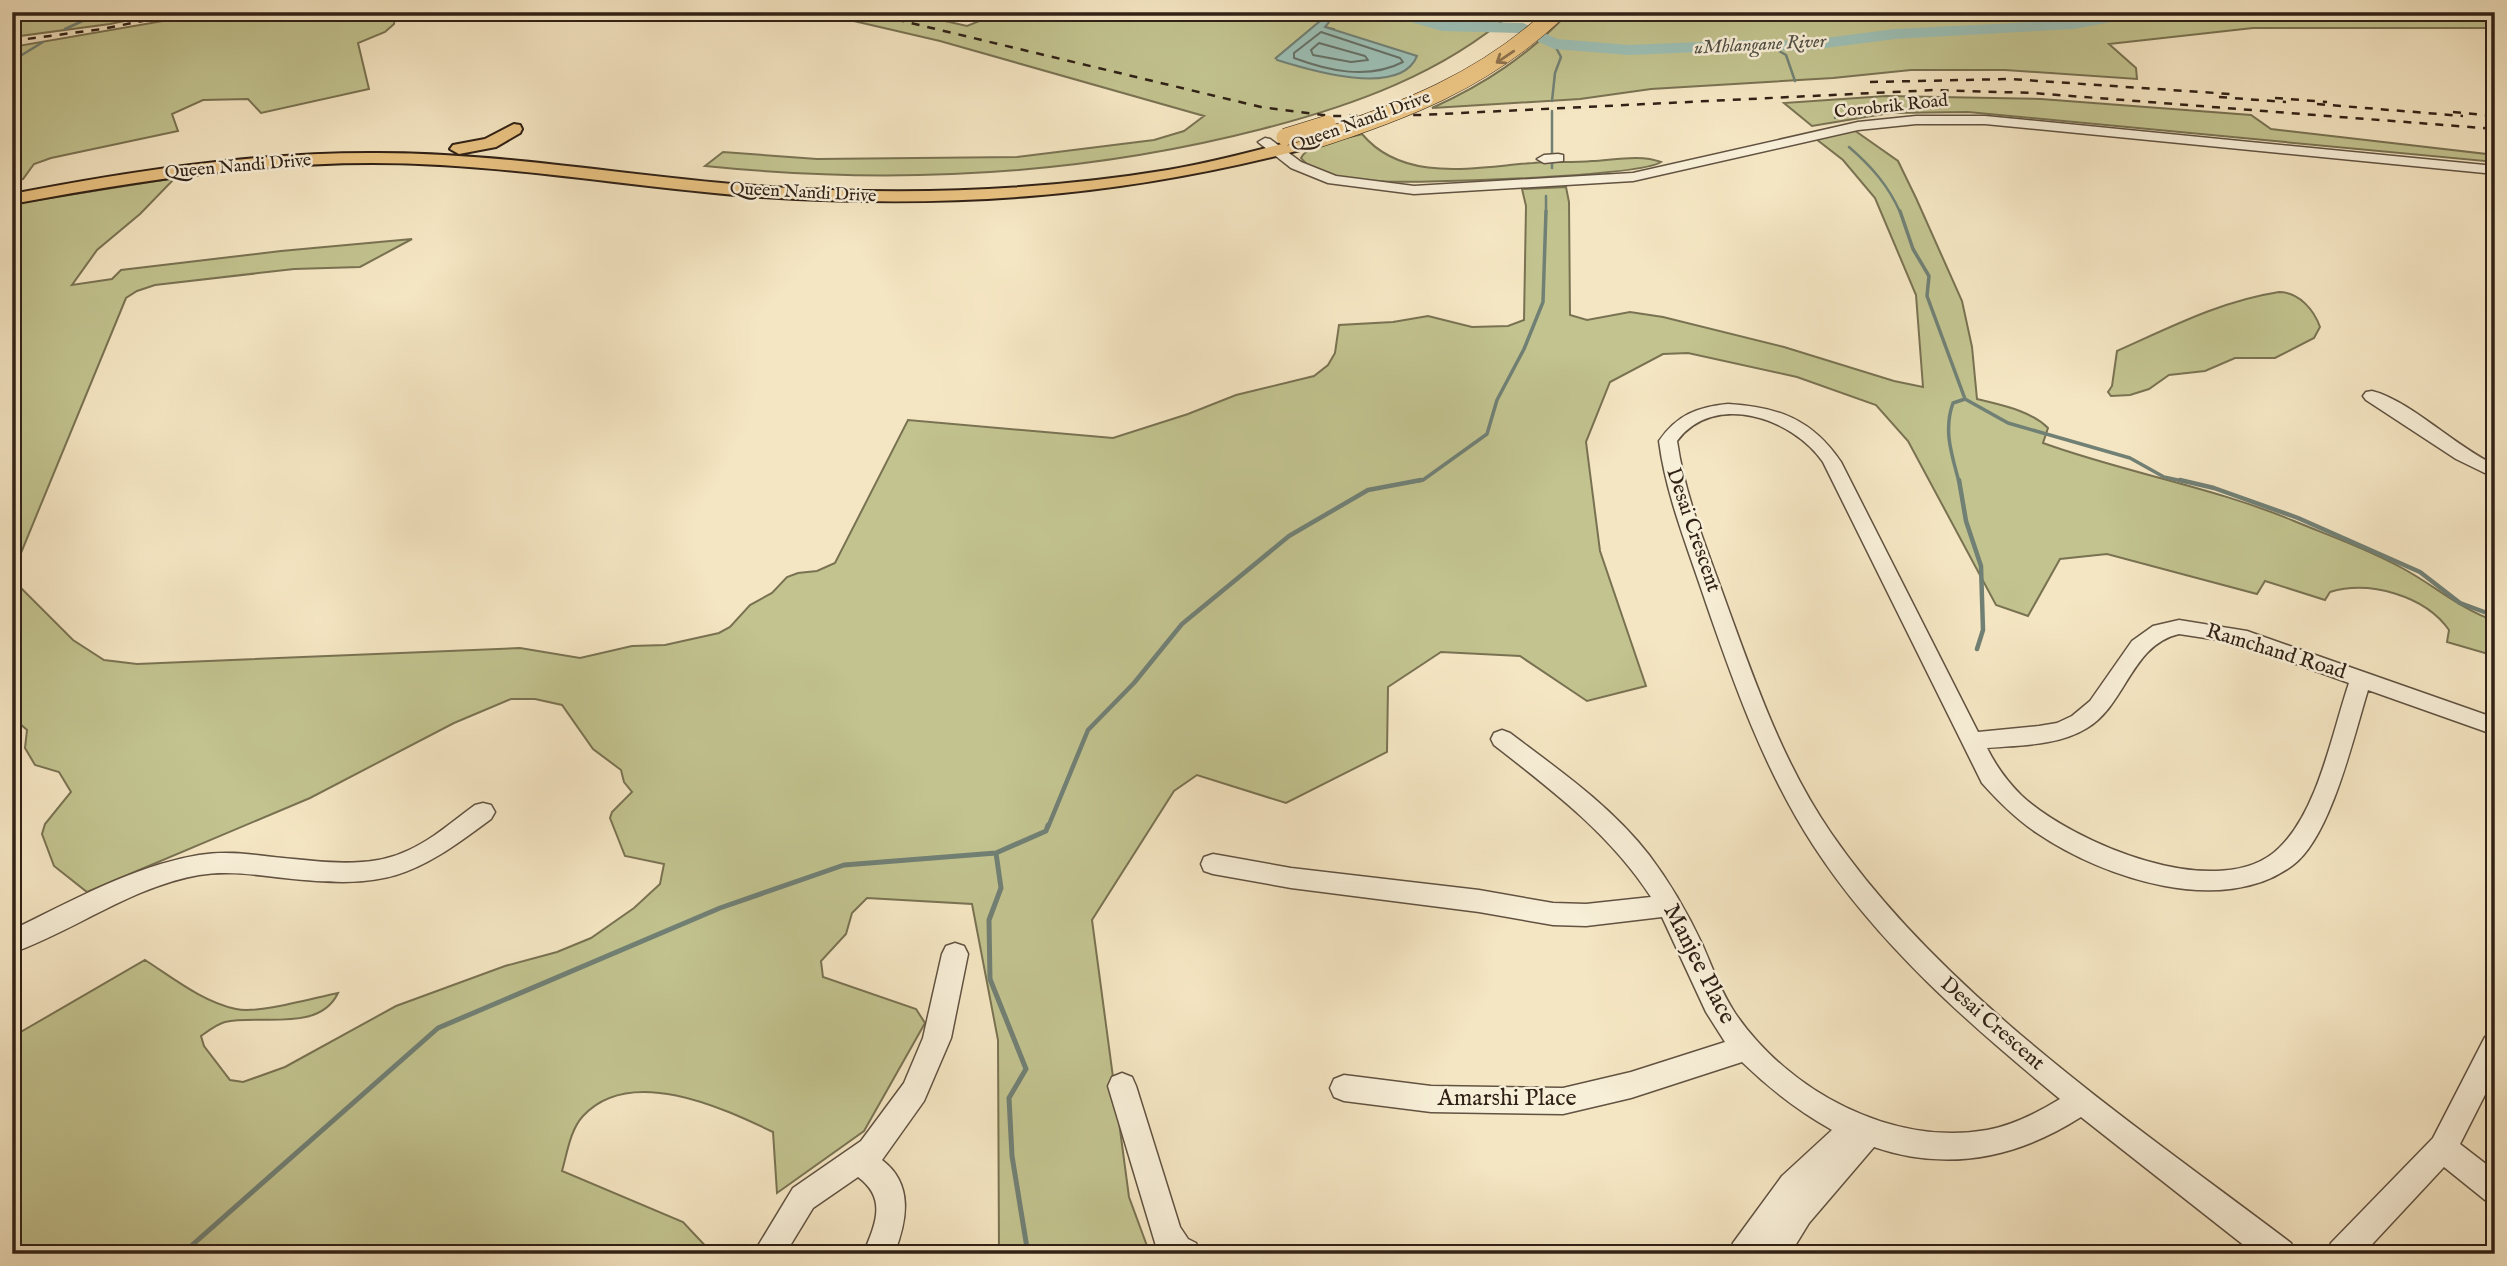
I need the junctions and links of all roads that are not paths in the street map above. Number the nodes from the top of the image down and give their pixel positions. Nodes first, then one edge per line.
1 (1536, 12) edge
2 (1557, 12) edge
3 (514, 129) dead end
4 (1276, 144) junction
5 (459, 149) junction
6 (2495, 170) edge
7 (12, 189) edge
8 (12, 199) edge
9 (2372, 396) dead end
10 (2495, 472) edge
11 (2361, 679) junction
12 (2495, 727) edge
13 (1503, 739) dead end
14 (1970, 741) junction
15 (483, 811) dead end
16 (1213, 864) dead end
17 (1671, 906) junction
18 (12, 942) edge
19 (955, 954) dead end
20 (2495, 1045) edge
21 (1746, 1048) junction
22 (1122, 1086) dead end
23 (1345, 1088) dead end
24 (2081, 1101) junction
25 (1864, 1128) junction
26 (2443, 1148) junction
27 (859, 1161) junction
28 (2495, 1190) edge
29 (768, 1254) edge
30 (878, 1254) edge
31 (1185, 1254) edge
32 (1744, 1254) edge
33 (1773, 1254) edge
34 (2280, 1254) edge
35 (2342, 1254) edge

1 - 4 main road, Queen Nandi Drive, bridge
2 -> 4 main road, Queen Nandi Drive, bridge
3 - 5 main road
4 - 5 main road, Queen Nandi Drive
4 - 6 street, Corobrik Road
4 - 8 main road, Queen Nandi Drive
5 - 7 main road, Queen Nandi Drive
9 - 10 street
11 - 12 street, Ramchand Road
11 - 14 street, Ramchand Road
11 - 14 street, Desai Crescent
13 - 17 street, Manjee Place
14 - 24 street, Desai Crescent
15 - 18 street
16 - 17 street
17 - 21 street, Manjee Place
19 - 27 street
20 - 26 street
21 - 23 street, Amarshi Place
21 - 25 street, Manjee Place
22 - 31 street
24 - 25 street, Manjee Place
24 - 34 street, Desai Crescent
25 - 32 street
25 - 33 street
26 - 28 street
26 - 35 street
27 - 29 street
27 - 30 street

